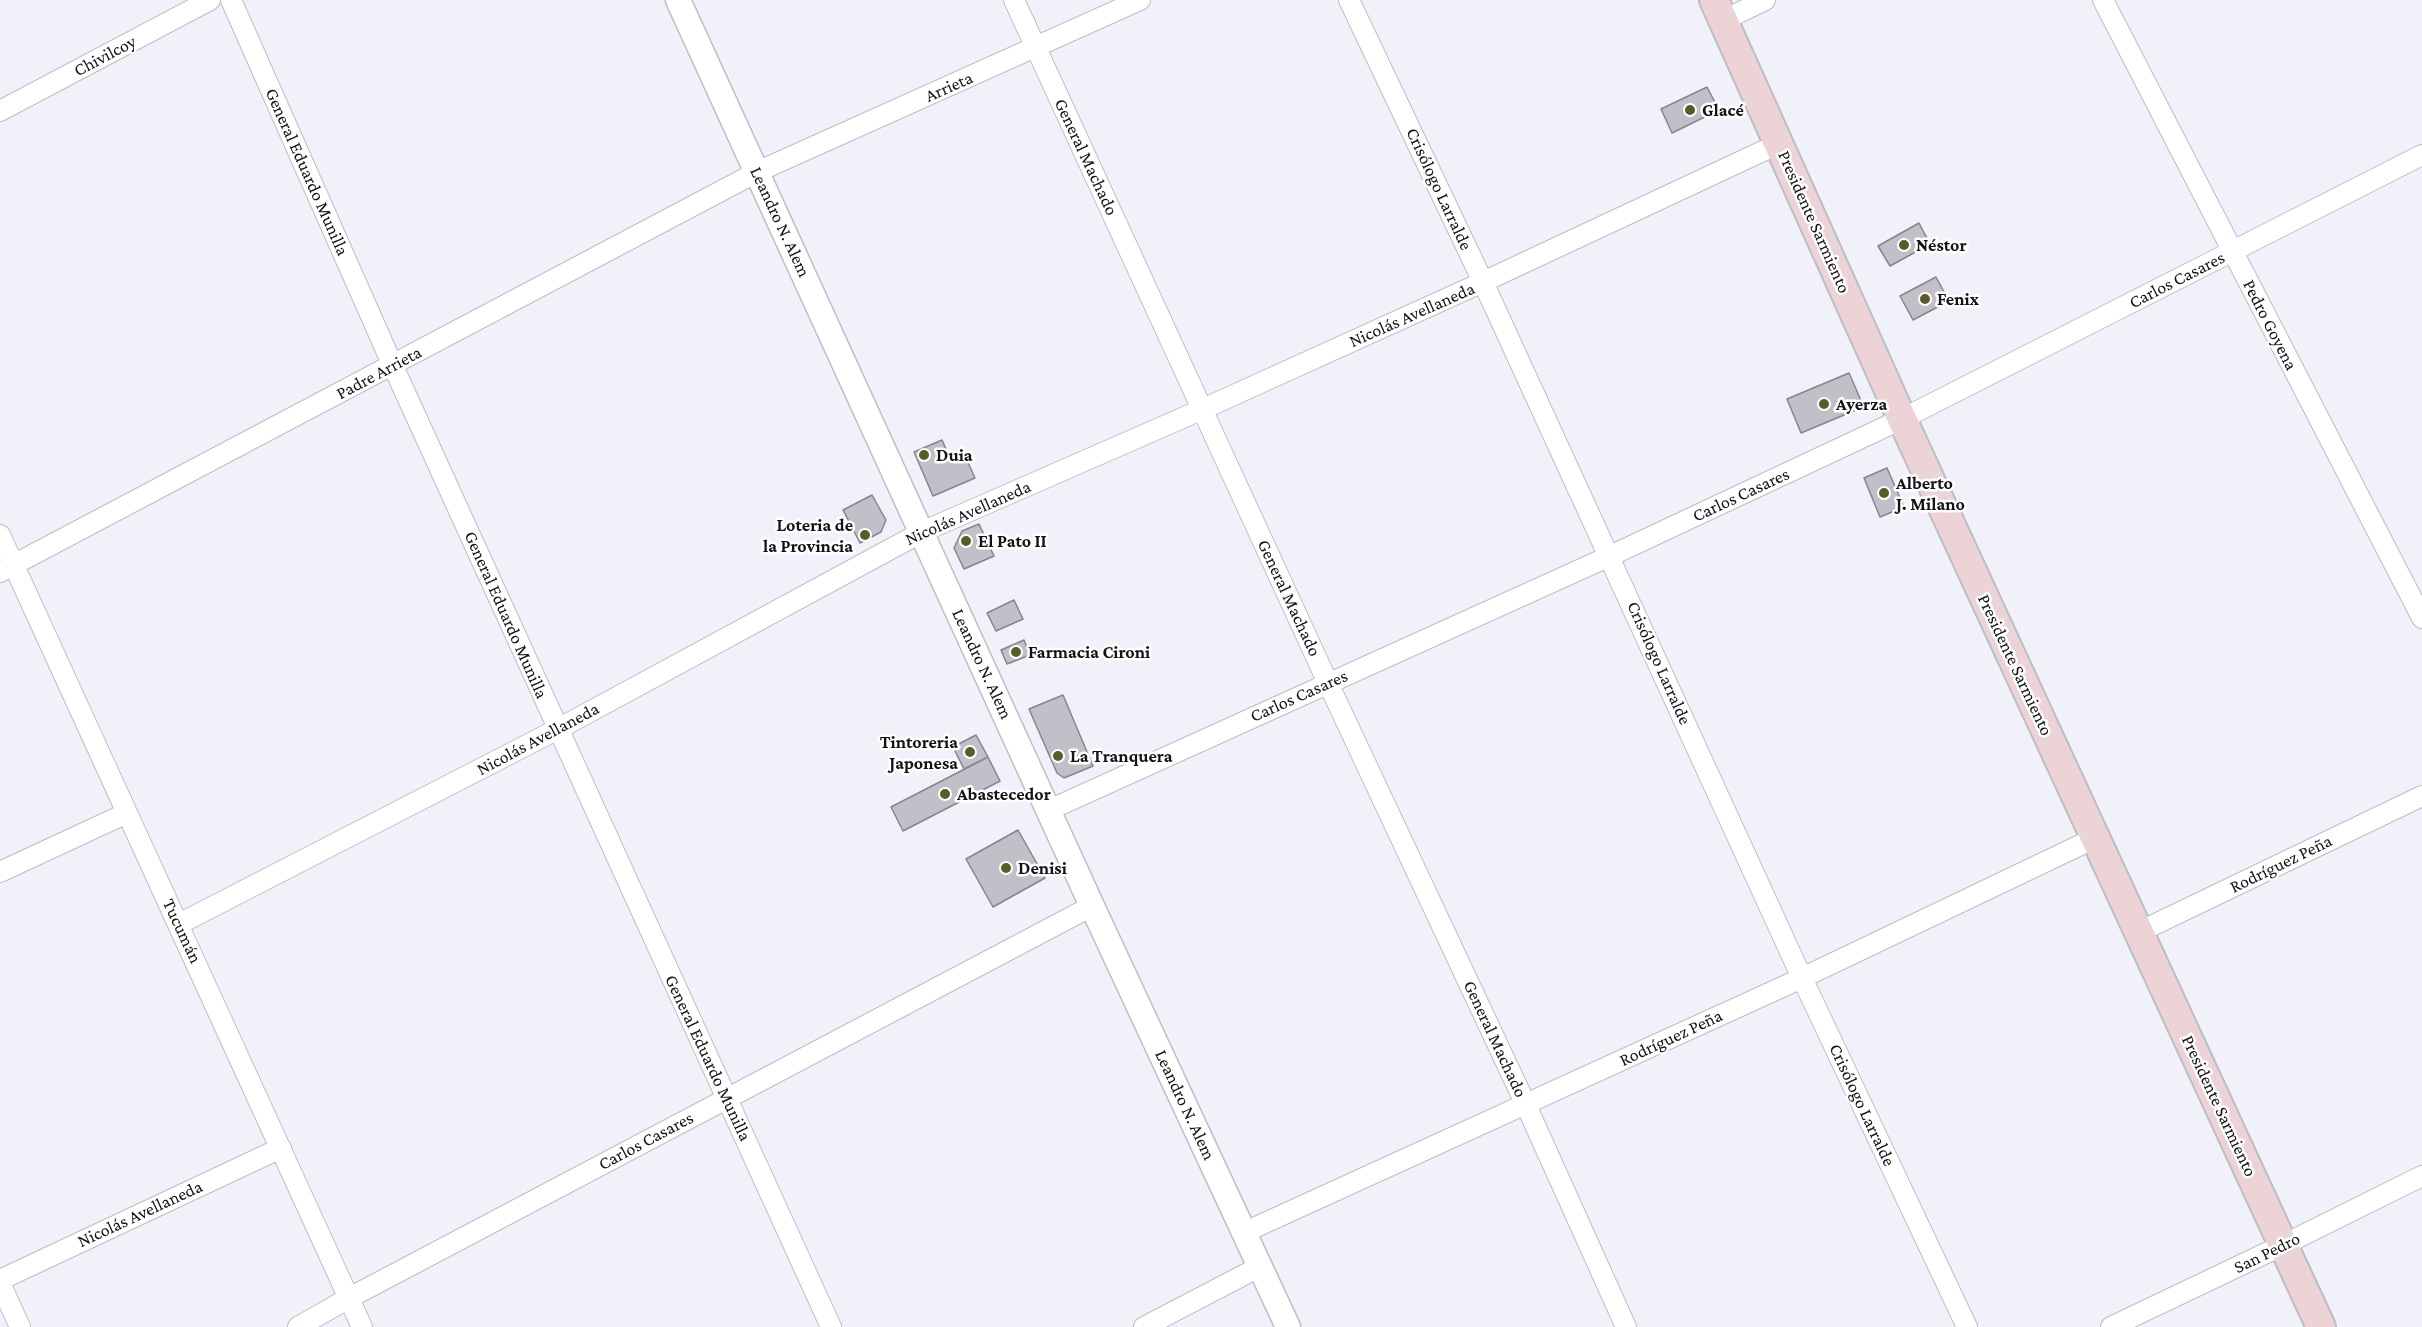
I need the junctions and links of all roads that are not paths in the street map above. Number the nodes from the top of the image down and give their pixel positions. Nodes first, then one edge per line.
1 (210, 0) edge
2 (231, 0) edge
3 (678, 0) edge
4 (1014, 0) edge
5 (1140, 0) edge
6 (1349, 0) edge
7 (1765, 0) edge
8 (2103, 0) edge
9 (1719, 10) edge
10 (1036, 48) junction
11 (0, 111) edge
12 (1778, 144) junction
13 (2422, 155) edge
14 (757, 172) junction
15 (2232, 252) junction
16 (1484, 282) junction
17 (393, 366) junction
18 (1203, 410) junction
19 (1902, 419) junction
20 (921, 532) junction
21 (0, 536) edge
22 (1610, 556) junction
23 (7, 569) edge
24 (2422, 618) edge
25 (1328, 682) junction
26 (558, 729) junction
27 (2422, 796) edge
28 (1049, 810) junction
29 (127, 813) junction
30 (2095, 838) junction
31 (0, 872) edge
32 (1092, 906) junction
33 (179, 924) junction
34 (2139, 932) junction
35 (1802, 978) junction
36 (726, 1098) junction
37 (1526, 1106) junction
38 (281, 1148) junction
39 (2422, 1176) edge
40 (1245, 1232) junction
41 (2283, 1245) junction
42 (1261, 1266) junction
43 (0, 1282) edge
44 (349, 1298) junction
45 (20, 1327) edge
46 (298, 1327) edge
47 (362, 1327) edge
48 (831, 1327) edge
49 (1144, 1327) edge
50 (1288, 1327) edge
51 (1626, 1327) edge
52 (1967, 1327) edge
53 (2110, 1327) edge
54 (2321, 1327) edge

1 - 11 street, Chivilcoy
2 - 17 street, General Eduardo Munilla
3 - 14 street, Leandro N. Alem
4 - 10 street, General Machado
5 - 10 street, Arrieta
6 - 16 street, Crisólogo Larralde
7 - 9 street
8 - 15 street, Pedro Goyena
9 - 12 main road, Presidente Sarmiento
10 - 14 street, Arrieta
10 - 18 street, General Machado
12 - 16 street, Nicolás Avellaneda
12 - 19 main road, Presidente Sarmiento
13 - 15 street, Carlos Casares
14 - 17 street, Padre Arrieta
14 - 20 street, Leandro N. Alem
15 - 19 street, Carlos Casares
15 - 24 street, Pedro Goyena
16 - 18 street, Nicolás Avellaneda
16 - 22 street, Crisólogo Larralde
17 - 23 street, Padre Arrieta
17 - 26 street, General Eduardo Munilla
18 - 20 street, Nicolás Avellaneda
18 - 25 street, General Machado
19 - 22 street, Carlos Casares
19 - 30 main road, Presidente Sarmiento
20 - 26 street, Nicolás Avellaneda
20 - 28 street, Leandro N. Alem
21 - 23 street, Tucumán
22 - 25 street, Carlos Casares
22 - 35 street, Crisólogo Larralde
23 - 29 street, Tucumán
25 - 28 street, Carlos Casares
25 - 37 street, General Machado
26 - 33 street, Nicolás Avellaneda
26 - 36 street, General Eduardo Munilla
27 - 34 street, Rodríguez Peña
28 - 32 street, Leandro N. Alem
29 - 31 street
29 - 33 street, Tucumán
30 - 34 main road, Presidente Sarmiento
30 - 35 street, Rodríguez Peña
32 - 36 street, Carlos Casares
32 - 40 street, Leandro N. Alem
33 - 38 street, Tucumán
34 - 41 main road, Presidente Sarmiento
35 - 37 street, Rodríguez Peña
35 - 52 street, Crisólogo Larralde
36 - 44 street, Carlos Casares
36 - 48 street, General Eduardo Munilla
37 - 40 street, Rodríguez Peña
37 - 51 street, General Machado
38 - 43 street, Nicolás Avellaneda
38 - 44 street, Tucumán
39 - 41 street, San Pedro
40 - 42 street, Leandro N. Alem
41 - 53 street, San Pedro
41 - 54 main road, Presidente Sarmiento
42 - 49 street
42 - 50 street, Leandro N. Alem
43 - 45 street
44 - 46 street, Carlos Casares
44 - 47 street, Tucumán

